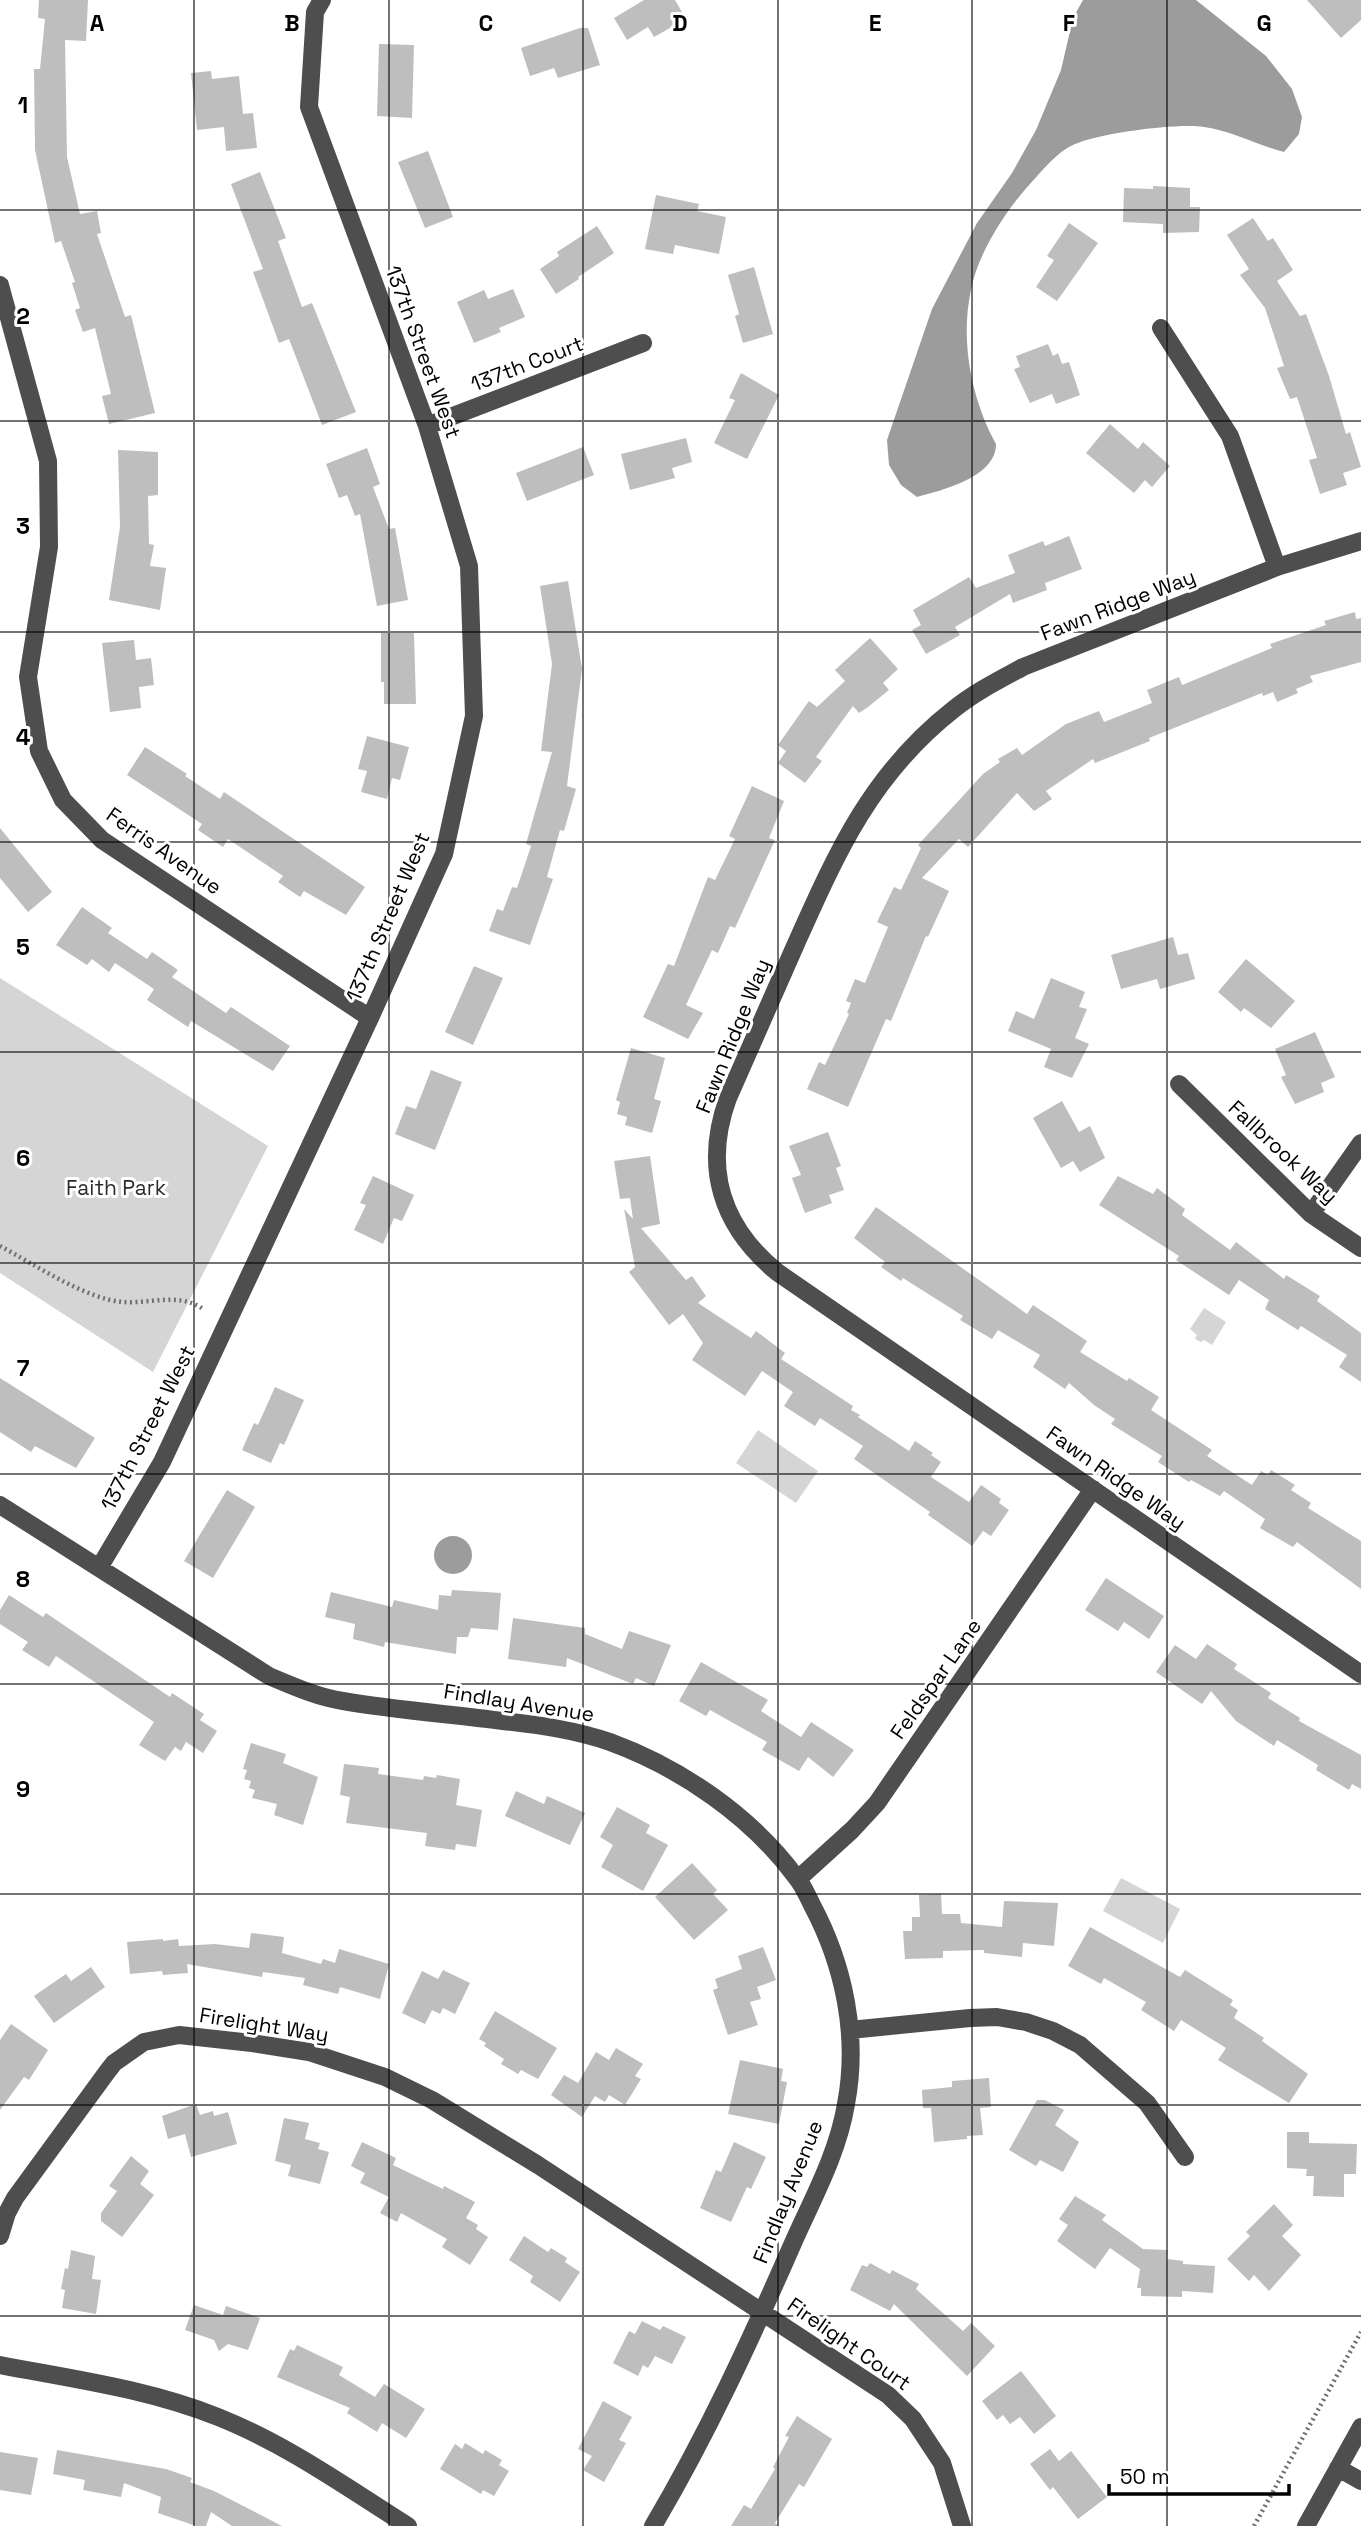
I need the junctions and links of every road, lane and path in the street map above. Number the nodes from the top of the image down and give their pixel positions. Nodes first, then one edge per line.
1 (322, 0) edge
2 (0, 285) edge
3 (1161, 328) dead end
4 (643, 343) dead end
5 (427, 426) junction
6 (1361, 541) edge
7 (1277, 567) junction
8 (370, 1018) junction
9 (1179, 1084) dead end
10 (1361, 1143) edge
11 (1311, 1214) junction
12 (0, 1246) edge
13 (1361, 1248) edge
14 (202, 1308) dead end
15 (1093, 1489) junction
16 (0, 1505) edge
17 (99, 1568) junction
18 (1361, 1674) edge
19 (798, 1879) junction
20 (850, 2030) junction
21 (1185, 2157) dead end
22 (0, 2236) edge
23 (763, 2312) junction
24 (1361, 2332) edge
25 (0, 2365) edge
26 (1361, 2427) edge
27 (1338, 2469) junction
28 (1361, 2481) edge
29 (408, 2526) edge
30 (653, 2526) edge
31 (962, 2526) edge
32 (1254, 2526) edge
33 (1306, 2526) edge

1 - 5 street, 137th Street West
2 - 8 street, Ferris Avenue
3 - 7 street
4 - 5 street, 137th Court
5 - 8 street, 137th Street West
6 - 7 street, Fawn Ridge Way
7 - 15 street, Fawn Ridge Way
8 - 17 street, 137th Street West
9 - 11 street, Fallbrook Way
10 - 11 street
11 - 13 street, Fallbrook Way
12 - 14 path
15 - 18 street, Fawn Ridge Way
15 - 19 street, Feldspar Lane
16 - 17 street, Findlay Avenue
17 - 19 street, Findlay Avenue
19 - 20 street, Findlay Avenue
20 - 21 street
20 - 23 street, Findlay Avenue
22 - 23 street, Firelight Way
23 - 30 street, Findlay Avenue
23 - 31 street, Firelight Court
24 - 32 path
25 - 29 street
26 - 27 street
27 - 28 street
27 - 33 street

